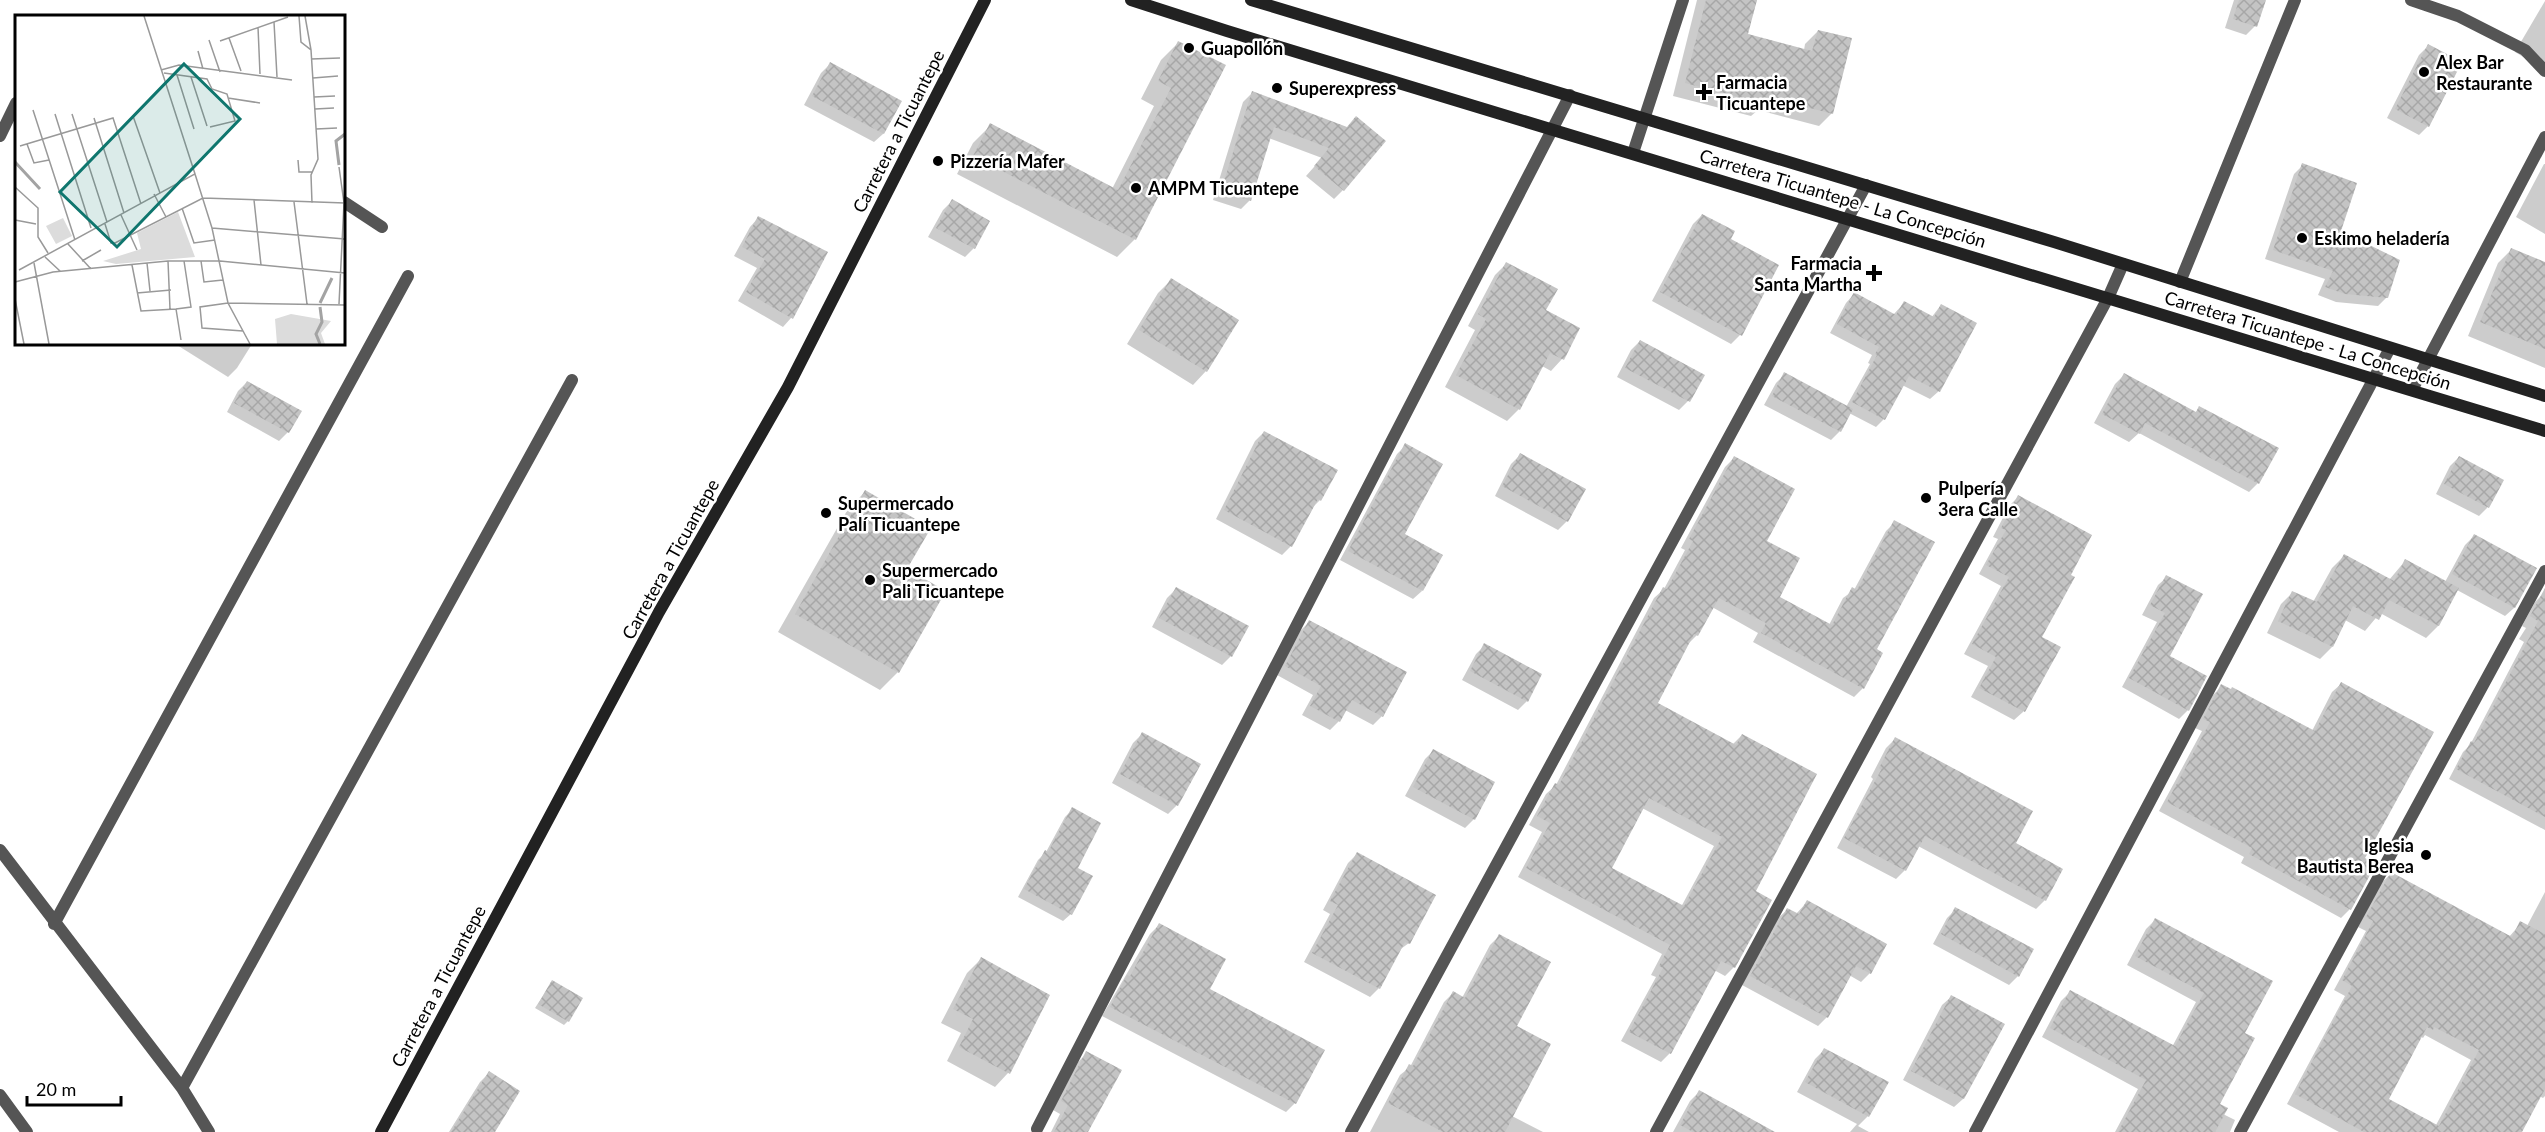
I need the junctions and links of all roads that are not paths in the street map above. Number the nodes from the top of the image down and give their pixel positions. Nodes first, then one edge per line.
1 (985, 0) edge
2 (1131, 0) edge
3 (1251, 0) edge
4 (1683, 0) edge
5 (2295, 0) edge
6 (2411, 0) edge
7 (2545, 70) edge
8 (1570, 95) junction
9 (15, 104) edge
10 (1645, 118) junction
11 (1552, 129) junction
12 (0, 136) edge
13 (2545, 137) edge
14 (1633, 153) junction
15 (1866, 185) junction
16 (345, 203) edge
17 (1847, 219) junction
18 (382, 227) dead end
19 (2122, 264) junction
20 (408, 276) dead end
21 (2180, 282) junction
22 (2108, 298) junction
23 (2390, 348) junction
24 (2427, 360) junction
25 (2376, 379) junction
26 (572, 380) dead end
27 (2412, 390) junction
28 (2545, 396) edge
29 (2545, 431) edge
30 (2545, 572) edge
31 (0, 850) edge
32 (54, 924) junction
33 (182, 1088) junction
34 (0, 1095) edge
35 (1037, 1130) dead end
36 (27, 1132) edge
37 (209, 1132) edge
38 (381, 1132) edge
39 (1351, 1132) edge
40 (1656, 1132) edge
41 (1976, 1132) edge
42 (2240, 1132) edge

1 - 38 main road, Carretera a Ticuantepe
2 - 11 main road, Carretera Ticuantepe - La Concepción
3 - 8 main road, Carretera Ticuantepe - La Concepción
4 - 10 street
5 - 21 street
6 - 7 street
8 - 10 main road, Carretera Ticuantepe - La Concepción
8 - 11 street
9 - 12 street
10 - 14 street
10 - 15 main road, Carretera Ticuantepe - La Concepción
11 - 14 main road, Carretera Ticuantepe - La Concepción
11 - 35 street
13 - 24 street
14 - 17 main road, Carretera Ticuantepe - La Concepción
15 - 17 street
15 - 19 main road, Carretera Ticuantepe - La Concepción
16 - 18 street
17 - 22 main road, Carretera Ticuantepe - La Concepción
17 - 39 street
19 - 21 main road, Carretera Ticuantepe - La Concepción
19 - 22 street
20 - 32 street
21 - 23 main road, Carretera Ticuantepe - La Concepción
22 - 25 main road, Carretera Ticuantepe - La Concepción
22 - 40 street
23 - 24 main road, Carretera Ticuantepe - La Concepción
23 - 25 street
24 - 27 street
24 - 28 main road, Carretera Ticuantepe - La Concepción
25 - 27 main road, Carretera Ticuantepe - La Concepción
25 - 41 street
26 - 33 street
27 - 29 main road, Carretera Ticuantepe - La Concepción
30 - 42 street
31 - 32 street
32 - 33 street
33 - 37 street
34 - 36 street

